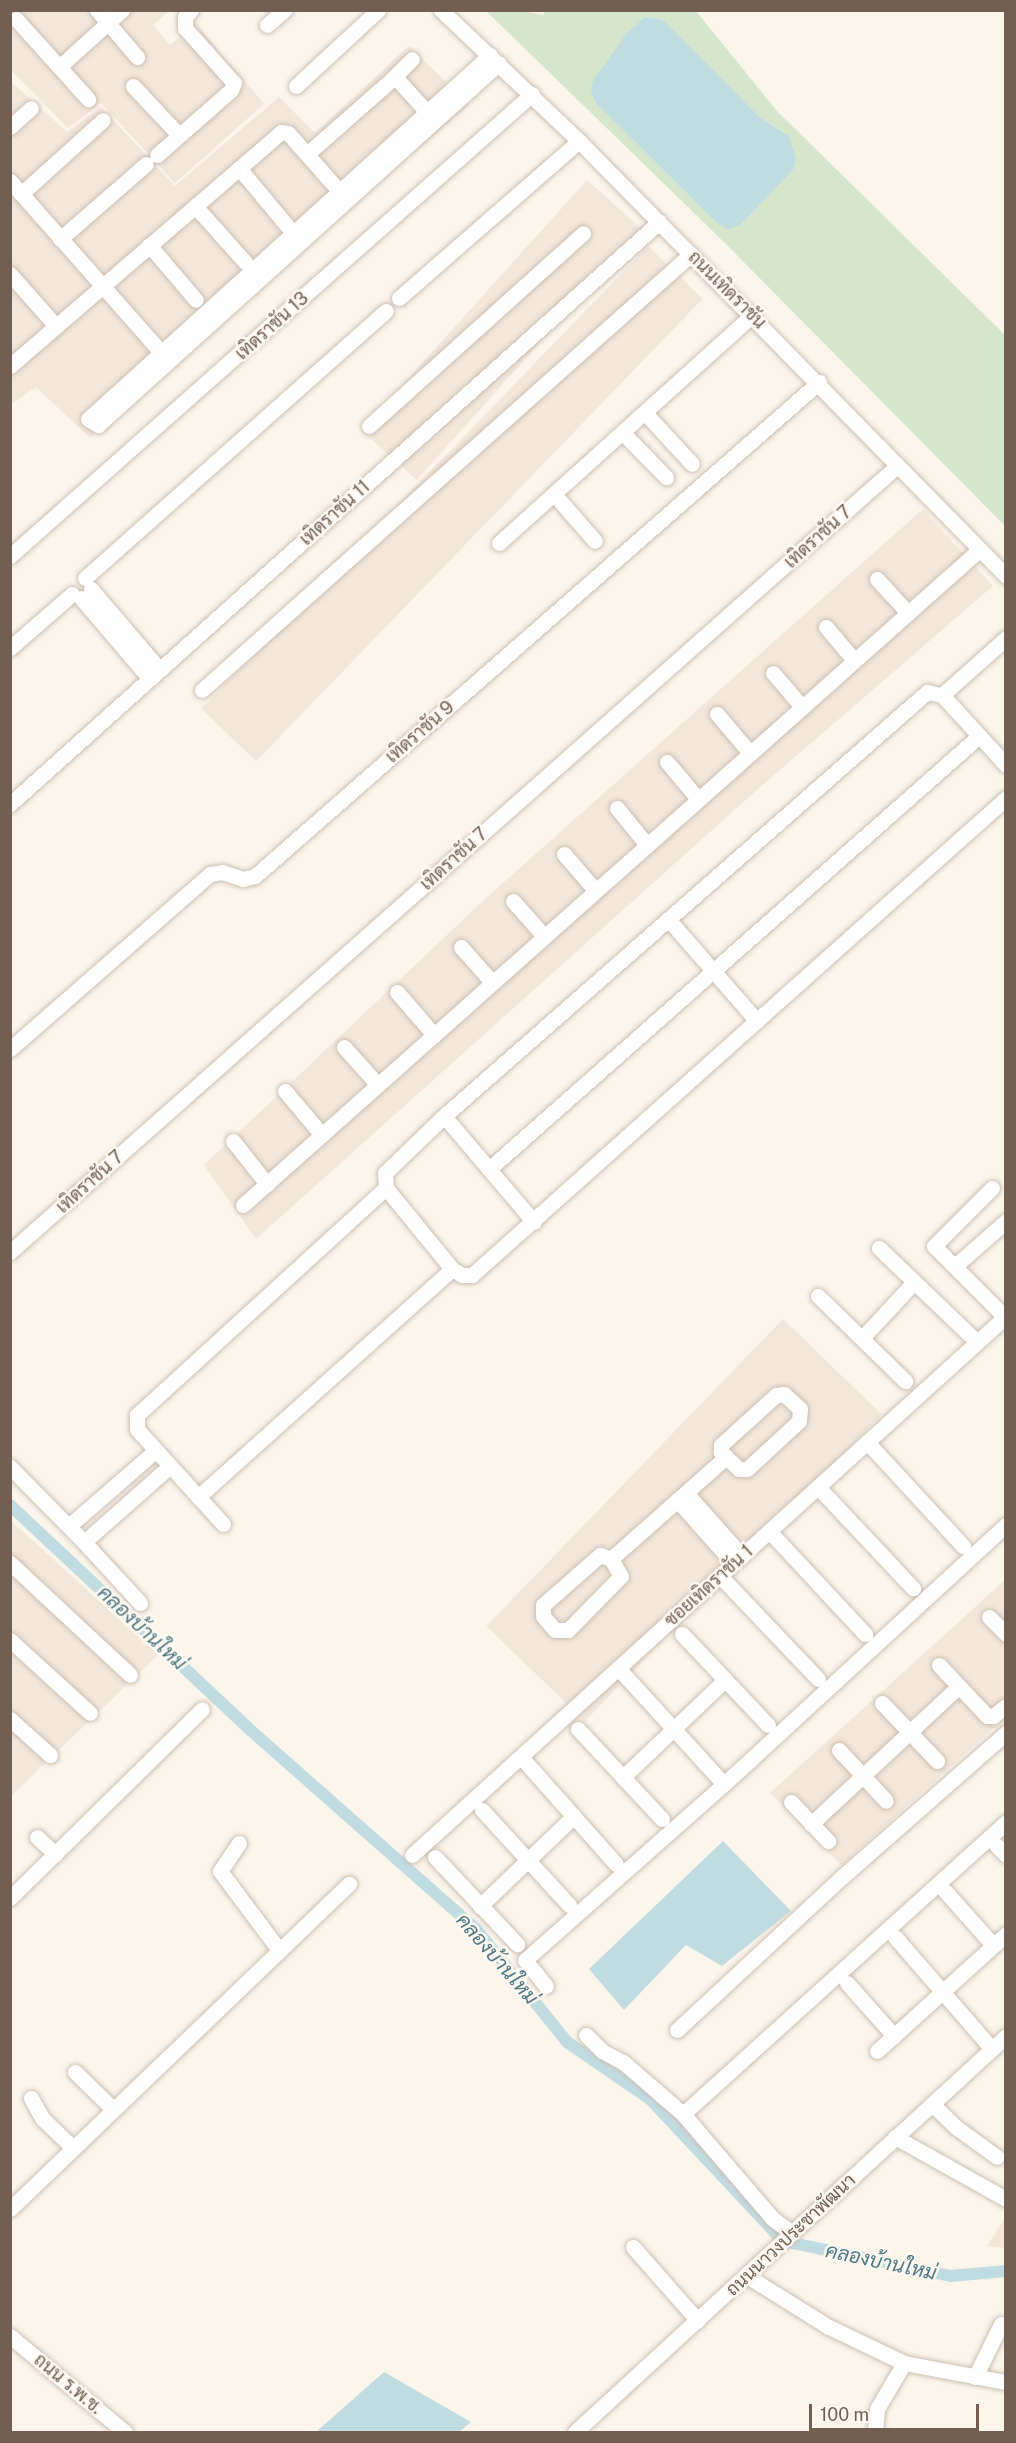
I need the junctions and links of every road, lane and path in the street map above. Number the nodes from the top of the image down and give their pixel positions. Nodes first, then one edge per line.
1 (97, 10) edge
2 (122, 10) edge
3 (192, 10) edge
4 (284, 10) edge
5 (378, 10) edge
6 (441, 10) edge
7 (16, 19) dead end
8 (108, 23) junction
9 (267, 25) dead end
10 (137, 57) dead end
11 (412, 59) dead end
12 (494, 59) junction
13 (59, 67) junction
14 (392, 79) junction
15 (133, 86) dead end
16 (296, 86) dead end
17 (532, 94) junction
18 (88, 99) dead end
19 (31, 108) dead end
20 (432, 117) junction
21 (103, 120) dead end
22 (10, 127) edge
23 (179, 135) junction
24 (579, 141) junction
25 (307, 154) junction
26 (239, 168) junction
27 (10, 182) edge
28 (333, 184) dead end
29 (21, 194) junction
30 (195, 206) junction
31 (659, 222) junction
32 (288, 227) dead end
33 (583, 233) dead end
34 (60, 239) junction
35 (149, 245) junction
36 (692, 254) junction
37 (245, 262) dead end
38 (10, 274) edge
39 (101, 286) junction
40 (399, 298) dead end
41 (196, 300) dead end
42 (386, 311) dead end
43 (752, 315) junction
44 (56, 326) junction
45 (164, 357) junction
46 (10, 366) edge
47 (819, 382) junction
48 (645, 413) junction
49 (369, 426) dead end
50 (623, 433) junction
51 (692, 464) dead end
52 (897, 466) junction
53 (666, 477) dead end
54 (554, 494) junction
55 (595, 541) dead end
56 (499, 543) dead end
57 (979, 550) junction
58 (10, 556) edge
59 (1005, 576) edge
60 (877, 579) dead end
61 (82, 590) junction
62 (908, 612) junction
63 (826, 627) dead end
64 (1005, 638) edge
65 (10, 648) edge
66 (854, 660) junction
67 (773, 673) dead end
68 (155, 675) junction
69 (202, 690) dead end
70 (942, 695) junction
71 (802, 707) junction
72 (717, 714) dead end
73 (979, 736) junction
74 (750, 753) junction
75 (667, 762) dead end
76 (1005, 765) edge
77 (1005, 798) edge
78 (698, 799) junction
79 (10, 804) edge
80 (617, 808) dead end
81 (646, 845) junction
82 (564, 854) dead end
83 (596, 890) junction
84 (513, 900) dead end
85 (668, 920) junction
86 (544, 936) junction
87 (461, 947) dead end
88 (713, 971) junction
89 (492, 982) junction
90 (397, 992) dead end
91 (758, 1021) junction
92 (434, 1035) junction
93 (344, 1047) dead end
94 (10, 1049) edge
95 (377, 1084) junction
96 (285, 1091) dead end
97 (444, 1116) junction
98 (322, 1135) junction
99 (233, 1141) dead end
100 (489, 1169) junction
101 (267, 1184) junction
102 (386, 1188) junction
103 (992, 1188) dead end
104 (243, 1205) dead end
105 (1005, 1221) edge
106 (534, 1222) junction
107 (879, 1248) dead end
108 (10, 1252) edge
109 (955, 1266) junction
110 (452, 1269) junction
111 (914, 1282) junction
112 (818, 1296) dead end
113 (1005, 1316) edge
114 (862, 1338) junction
115 (977, 1342) junction
116 (905, 1382) dead end
117 (867, 1442) junction
118 (156, 1450) junction
119 (726, 1457) junction
120 (170, 1466) junction
121 (10, 1467) edge
122 (818, 1486) junction
123 (198, 1497) junction
124 (682, 1497) junction
125 (223, 1524) dead end
126 (70, 1525) junction
127 (1005, 1525) edge
128 (769, 1531) junction
129 (84, 1542) junction
130 (963, 1546) dead end
131 (611, 1559) junction
132 (737, 1560) junction
133 (12, 1567) edge
134 (720, 1576) junction
135 (913, 1588) dead end
136 (140, 1603) dead end
137 (989, 1617) dead end
138 (682, 1634) dead end
139 (865, 1634) dead end
140 (1005, 1634) edge
141 (10, 1640) edge
142 (939, 1665) dead end
143 (618, 1668) junction
144 (130, 1675) dead end
145 (818, 1679) dead end
146 (725, 1680) junction
147 (958, 1687) junction
148 (882, 1703) dead end
149 (1005, 1706) edge
150 (202, 1709) dead end
151 (90, 1713) dead end
152 (10, 1719) edge
153 (768, 1725) dead end
154 (674, 1728) junction
155 (578, 1729) dead end
156 (909, 1732) junction
157 (1005, 1733) edge
158 (839, 1750) dead end
159 (50, 1755) dead end
160 (521, 1757) junction
161 (937, 1761) dead end
162 (863, 1776) junction
163 (623, 1777) junction
164 (724, 1784) junction
165 (886, 1801) dead end
166 (791, 1802) dead end
167 (482, 1810) dead end
168 (574, 1816) junction
169 (662, 1819) dead end
170 (1005, 1822) edge
171 (811, 1824) junction
172 (37, 1837) dead end
173 (828, 1841) dead end
174 (239, 1843) dead end
175 (56, 1854) junction
176 (412, 1855) dead end
177 (435, 1857) dead end
178 (528, 1859) junction
179 (616, 1864) dead end
180 (349, 1884) dead end
181 (945, 1891) dead end
182 (10, 1898) edge
183 (569, 1905) dead end
184 (480, 1906) junction
185 (1005, 1934) edge
186 (895, 1938) dead end
187 (517, 1944) dead end
188 (993, 1945) junction
189 (279, 1950) junction
190 (847, 1983) dead end
191 (546, 1986) dead end
192 (942, 1992) junction
193 (677, 2030) dead end
194 (586, 2035) dead end
195 (894, 2036) junction
196 (1005, 2036) edge
197 (992, 2049) junction
198 (877, 2051) dead end
199 (75, 2072) dead end
200 (31, 2098) dead end
201 (932, 2103) junction
202 (112, 2108) junction
203 (683, 2114) junction
204 (895, 2137) junction
205 (73, 2148) junction
206 (997, 2157) dead end
207 (1005, 2199) edge
208 (10, 2209) edge
209 (791, 2234) junction
210 (633, 2247) dead end
211 (747, 2276) junction
212 (698, 2321) junction
213 (1001, 2324) dead end
214 (10, 2336) edge
215 (904, 2363) junction
216 (975, 2377) junction
217 (1005, 2382) edge
218 (125, 2433) edge
219 (575, 2433) edge
220 (875, 2433) edge

1 - 8 street
2 - 8 street
3 - 23 street
4 - 9 street
5 - 16 street
6 - 12 street, ถนนเทิดราชัน
7 - 13 street
8 - 10 street
8 - 13 street
11 - 14 street
12 - 17 street, ถนนเทิดราชัน
12 - 20 street
13 - 18 street
14 - 20 street
14 - 25 street
15 - 23 street
17 - 24 street, ถนนเทิดราชัน
17 - 58 street, เทิดราชัน 13
19 - 22 street
20 - 45 street
21 - 29 street
23 - 34 street
24 - 31 street, ถนนเทิดราชัน
24 - 40 street
25 - 26 street
25 - 28 street
26 - 30 street
26 - 32 street
27 - 29 street
29 - 34 street
30 - 35 street
30 - 37 street
31 - 36 street, ถนนเทิดราชัน
31 - 68 street, เทิดราชัน 11
33 - 49 street
34 - 39 street
35 - 39 street
35 - 41 street
36 - 43 street, ถนนเทิดราชัน
36 - 69 street
38 - 44 street
39 - 44 street
39 - 45 street
42 - 61 street
43 - 47 street, ถนนเทิดราชัน
43 - 48 street
44 - 46 street
45 - 45 street
47 - 52 street, ถนนเทิดราชัน
47 - 94 street, เทิดราชัน 9
48 - 50 street
48 - 51 street
50 - 53 street
50 - 54 street
52 - 57 street, ถนนเทิดราชัน
52 - 108 street, เทิดราชัน 7
54 - 55 street
54 - 56 street
57 - 59 street, ถนนเทิดราชัน
57 - 62 street
60 - 62 street
61 - 65 street
61 - 68 street
62 - 66 street
63 - 66 street
64 - 70 street
66 - 71 street
67 - 71 street
68 - 79 street, เทิดราชัน 11
70 - 73 street
70 - 85 street
71 - 74 street
72 - 74 street
73 - 76 street
73 - 88 street
74 - 78 street
75 - 78 street
77 - 91 street
78 - 81 street
80 - 81 street
81 - 83 street
82 - 83 street
83 - 86 street
84 - 86 street
85 - 88 street
85 - 97 street
86 - 89 street
87 - 89 street
88 - 91 street
88 - 100 street
89 - 92 street
90 - 92 street
91 - 106 street
92 - 95 street
93 - 95 street
95 - 98 street
96 - 98 street
97 - 100 street
97 - 102 street
98 - 101 street
99 - 101 street
100 - 106 street
101 - 104 street
102 - 110 street
102 - 118 street
103 - 109 street
105 - 109 street
106 - 110 street
107 - 111 street
109 - 113 street
110 - 123 street
111 - 114 street
111 - 115 street
112 - 114 street
113 - 115 street, ซอยเทิดราชัน 1
114 - 116 street
115 - 117 street, ซอยเทิดราชัน 1
117 - 122 street, ซอยเทิดราชัน 1
117 - 130 street
118 - 120 street
118 - 126 street
119 - 119 street
119 - 124 street
120 - 123 street
120 - 129 street
121 - 126 street
122 - 128 street, ซอยเทิดราชัน 1
122 - 135 street
123 - 125 street
124 - 131 street
124 - 132 street
126 - 129 street
127 - 164 street
128 - 132 street, ซอยเทิดราชัน 1
128 - 139 street
129 - 136 street
131 - 131 street
132 - 134 street, ซอยเทิดราชัน 1
133 - 144 street
134 - 143 street, ซอยเทิดราชัน 1
134 - 145 street
137 - 140 street
138 - 146 street
141 - 151 street
142 - 147 street
143 - 154 street
143 - 160 street, ซอยเทิดราชัน 1
146 - 153 street
146 - 154 street
147 - 149 street
147 - 156 street
148 - 156 street
150 - 175 street
152 - 159 street
154 - 163 street
154 - 164 street
155 - 163 street
156 - 161 street
156 - 162 street
157 - 193 street
158 - 162 street
160 - 168 street
160 - 176 street, ซอยเทิดราชัน 1
162 - 165 street
162 - 171 street
163 - 169 street
164 - 191 street
166 - 171 street
167 - 178 street
168 - 178 street
168 - 179 street
170 - 203 street
171 - 173 street
172 - 175 street
174 - 189 street
175 - 182 street
177 - 184 street
178 - 183 street
178 - 184 street
180 - 189 street
181 - 188 street
184 - 187 street
185 - 188 street
186 - 192 street
188 - 192 street
189 - 202 street
190 - 195 street
192 - 195 street
192 - 197 street
194 - 203 street
195 - 198 street
196 - 197 street, ถนนนาวงประชาพัฒนา
197 - 201 street, ถนนนาวงประชาพัฒนา
199 - 202 street
200 - 205 street
201 - 204 street, ถนนนาวงประชาพัฒนา
201 - 206 street
202 - 205 street
203 - 209 street
204 - 207 street
204 - 209 street, ถนนนาวงประชาพัฒนา
205 - 208 street
209 - 211 street, ถนนนาวงประชาพัฒนา
210 - 212 street
211 - 212 street, ถนนนาวงประชาพัฒนา
211 - 215 street
212 - 219 street, ถนนนาวงประชาพัฒนา
213 - 216 street
214 - 218 street, ถนน ร.พ.ช.
215 - 216 street
215 - 220 street
216 - 217 street

